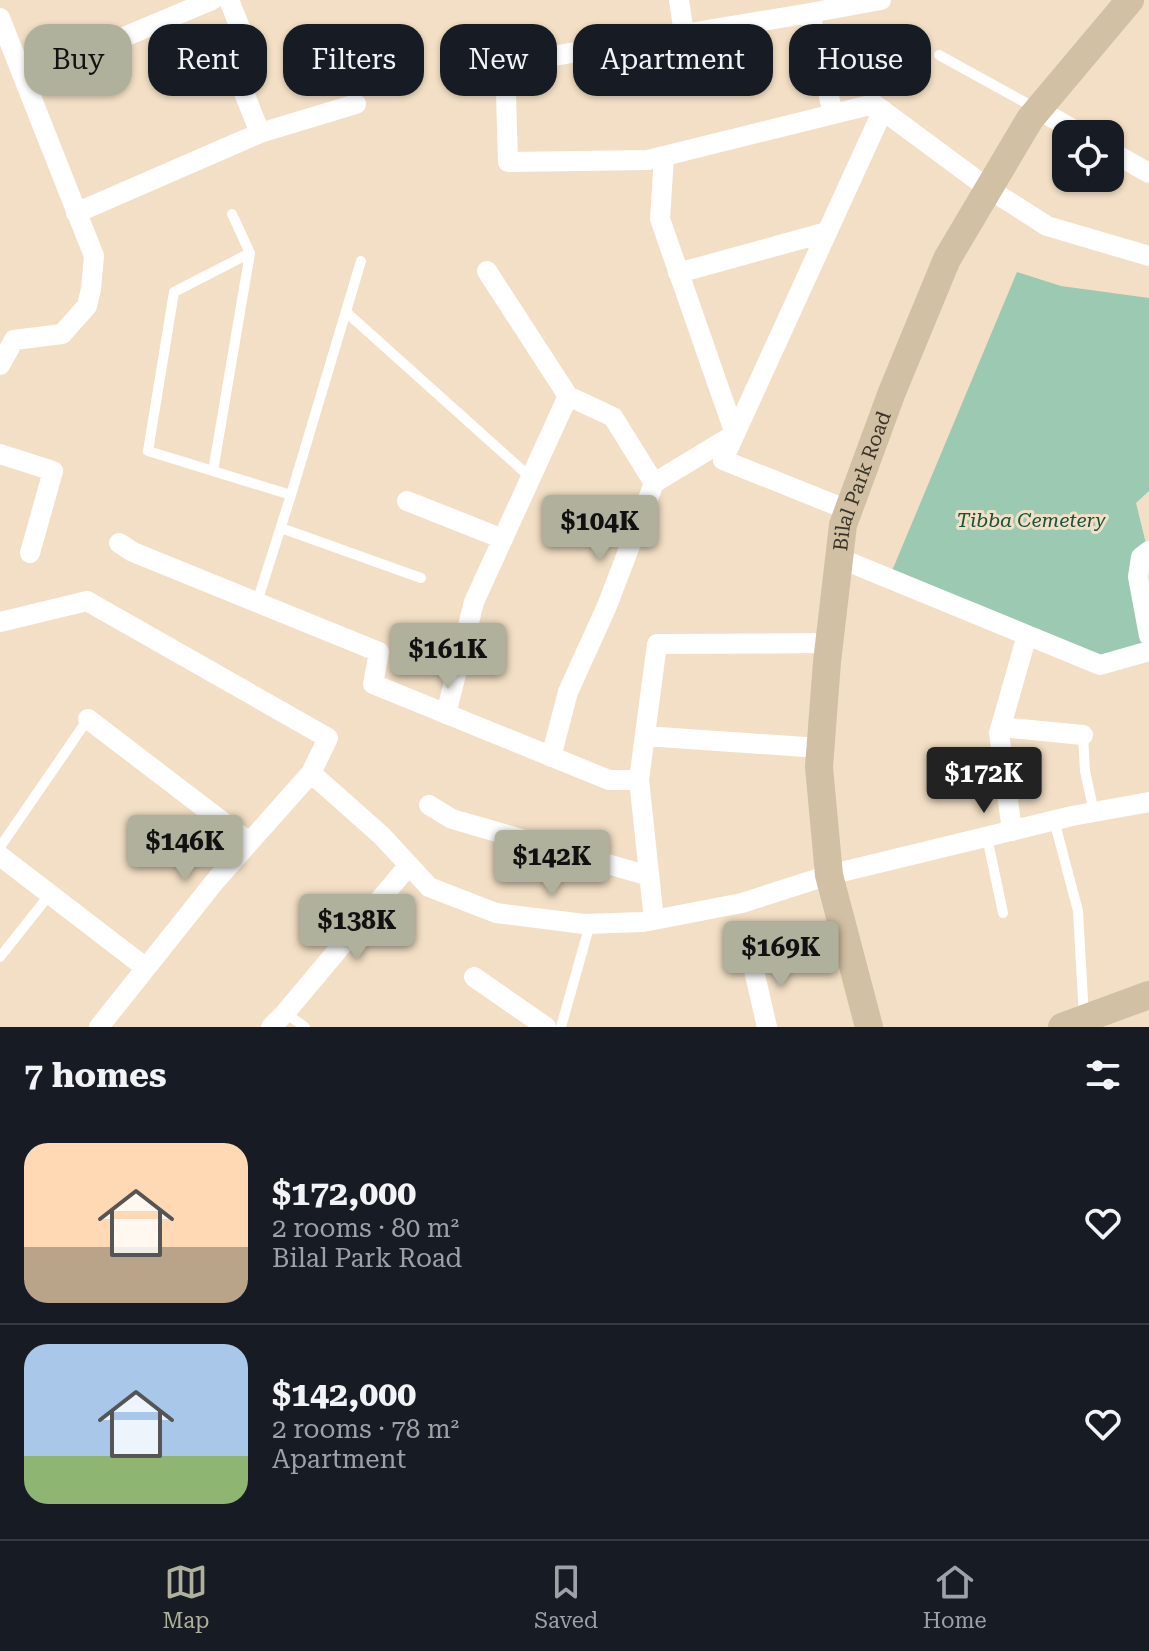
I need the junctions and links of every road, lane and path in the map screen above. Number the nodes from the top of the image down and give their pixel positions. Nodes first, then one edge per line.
1 (212, 0) edge
2 (229, 0) edge
3 (679, 0) edge
4 (881, 0) edge
5 (1130, 0) edge
6 (809, 6) edge
7 (0, 18) edge
8 (683, 24) edge
9 (729, 24) edge
10 (132, 34) edge
11 (573, 53) edge
12 (939, 55) dead end
13 (24, 79) edge
14 (31, 96) edge
15 (356, 104) dead end
16 (883, 110) junction
17 (1039, 110) junction
18 (833, 114) junction
19 (1056, 120) edge
20 (260, 133) junction
21 (664, 156) junction
22 (1124, 159) edge
23 (1149, 173) edge
24 (989, 189) junction
25 (76, 213) junction
26 (232, 214) dead end
27 (827, 232) junction
28 (250, 253) junction
29 (1149, 256) edge
30 (361, 261) dead end
31 (487, 271) dead end
32 (678, 273) junction
33 (346, 312) junction
34 (2, 355) edge
35 (568, 396) junction
36 (735, 434) junction
37 (0, 454) edge
38 (213, 471) junction
39 (531, 478) junction
40 (654, 483) junction
41 (291, 495) junction
42 (407, 501) dead end
43 (848, 510) junction
44 (281, 528) junction
45 (503, 539) junction
46 (119, 543) dead end
47 (1149, 551) edge
48 (30, 553) dead end
49 (839, 558) junction
50 (421, 578) dead end
51 (257, 602) junction
52 (0, 622) edge
53 (1027, 635) junction
54 (1149, 636) edge
55 (829, 643) junction
56 (1149, 651) edge
57 (446, 714) junction
58 (88, 719) joint
59 (1001, 727) junction
60 (1083, 735) joint
61 (645, 736) junction
62 (820, 748) junction
63 (551, 757) junction
64 (311, 773) junction
65 (639, 780) junction
66 (1149, 802) edge
67 (429, 805) dead end
68 (1094, 812) junction
69 (1054, 820) junction
70 (1012, 831) junction
71 (987, 837) junction
72 (249, 842) junction
73 (0, 847) edge
74 (0, 856) edge
75 (409, 865) junction
76 (829, 875) junction
77 (649, 876) junction
78 (50, 894) junction
79 (1003, 913) dead end
80 (654, 920) junction
81 (590, 924) junction
82 (0, 957) edge
83 (752, 962) dead end
84 (146, 968) junction
85 (474, 977) dead end
86 (1149, 995) edge
87 (278, 1020) edge
88 (1073, 1023) edge
89 (99, 1027) edge
90 (305, 1027) edge
91 (546, 1027) edge
92 (561, 1027) edge
93 (767, 1027) edge
94 (869, 1027) edge

1 - 10 street
2 - 20 street
3 - 8 street
4 - 6 street
5 - 17 street, Bilal Park Road
6 - 9 street
6 - 18 street
7 - 13 street
11 - 21 street
12 - 17 lane
14 - 25 street
15 - 20 street
16 - 18 street
16 - 24 street
16 - 27 street
17 - 19 street
17 - 24 street, Bilal Park Road
18 - 21 street
20 - 25 street
21 - 32 street
22 - 23 street
24 - 29 street
24 - 43 street, Bilal Park Road
25 - 34 street
26 - 28 lane
27 - 32 street
27 - 36 street
28 - 38 lane
28 - 38 lane
30 - 33 lane
31 - 35 street
32 - 36 street
33 - 39 lane
33 - 41 lane
35 - 39 street
35 - 40 street
36 - 40 street
36 - 43 street
37 - 48 street
38 - 41 lane
39 - 45 street
40 - 63 street
41 - 44 lane
42 - 45 street
43 - 49 street, Bilal Park Road
44 - 50 lane
44 - 51 lane
45 - 57 street
46 - 51 street
47 - 54 street
49 - 53 street
49 - 55 street, Bilal Park Road
51 - 57 street
52 - 64 street
53 - 56 street
53 - 59 street
55 - 61 street
55 - 62 street, Bilal Park Road
57 - 63 street
58 - 72 street
58 - 73 lane
59 - 60 street
59 - 70 street
60 - 68 lane
61 - 62 street
61 - 65 street
62 - 76 street, Bilal Park Road
63 - 65 street
64 - 72 street
64 - 75 street
65 - 77 street
66 - 68 street
67 - 77 street
68 - 69 street
69 - 70 street
69 - 88 lane
70 - 71 street
71 - 76 street
71 - 79 lane
72 - 84 street
74 - 78 street
75 - 81 street
75 - 87 street
76 - 80 street
76 - 94 street, Bilal Park Road
77 - 80 street
78 - 82 lane
78 - 84 street
80 - 81 street
81 - 92 lane
83 - 93 street
84 - 89 street
85 - 91 street
86 - 88 street
87 - 90 lane

